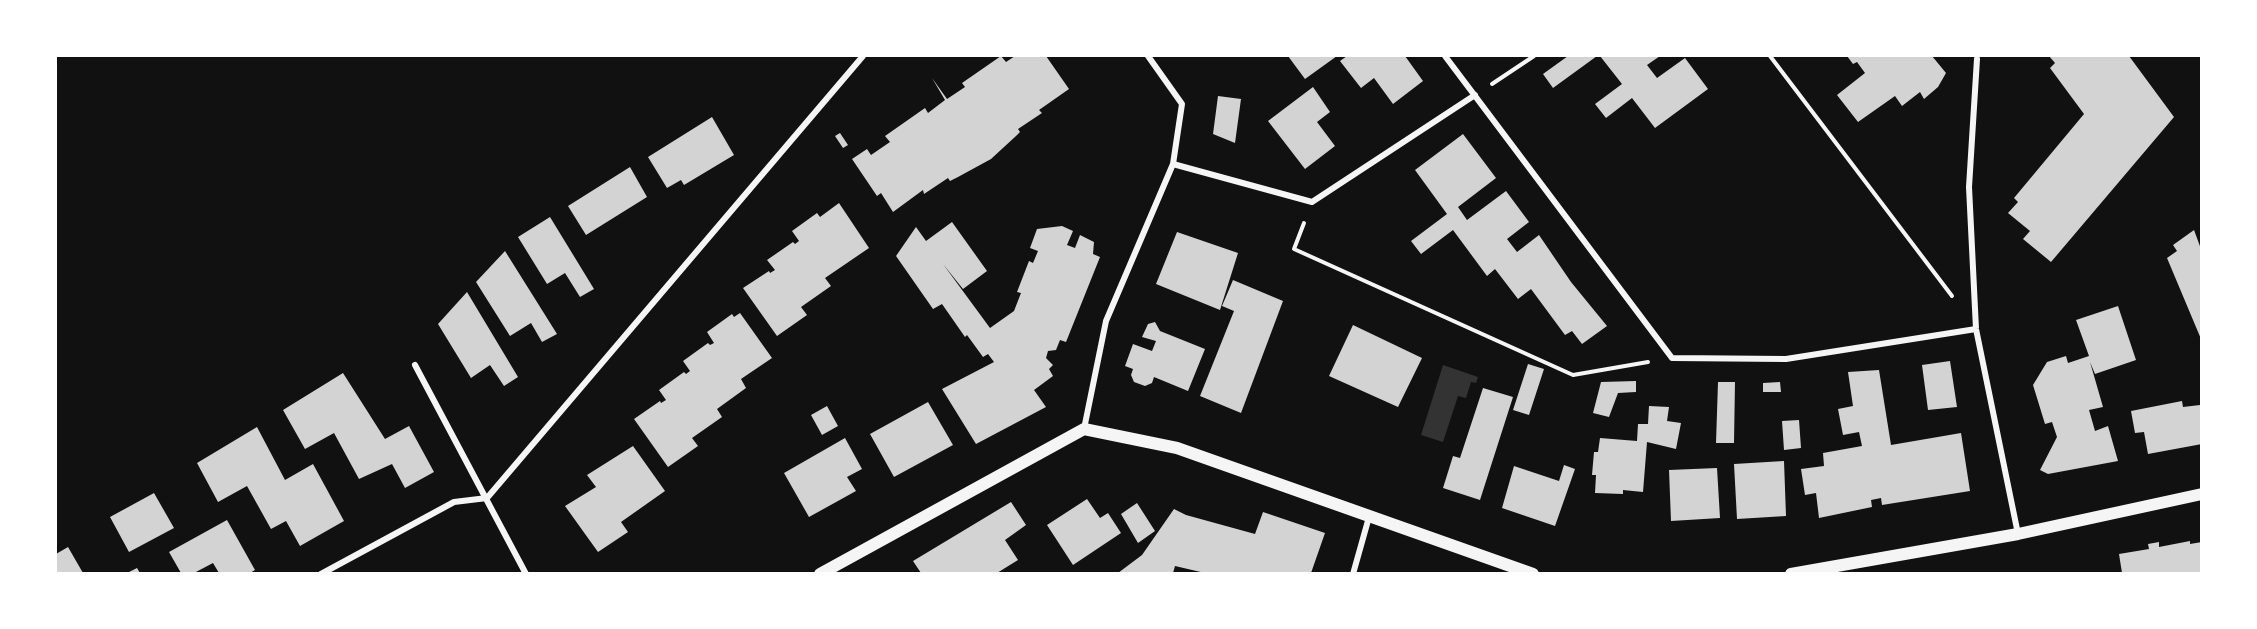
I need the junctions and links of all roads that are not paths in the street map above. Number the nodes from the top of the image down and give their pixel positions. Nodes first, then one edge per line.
1 (863, 56) edge
2 (1149, 56) edge
3 (1445, 56) edge
4 (1978, 57) edge
5 (1475, 95) junction
6 (1173, 164) junction
7 (1977, 329) junction
8 (415, 366) dead end
9 (1084, 429) junction
10 (2202, 494) edge
11 (487, 498) junction
12 (1369, 517) junction
13 (2018, 534) junction
14 (321, 573) edge
15 (526, 573) edge
16 (820, 573) edge
17 (1353, 573) edge
18 (1533, 573) edge
19 (1791, 573) edge

1 - 11 street
2 - 6 street
3 - 5 street
4 - 7 street
5 - 6 street
5 - 7 street
6 - 9 street
7 - 13 street
8 - 11 street
9 - 12 main road
9 - 16 main road
10 - 13 main road
11 - 14 street
11 - 15 street
12 - 17 street
12 - 18 main road
13 - 19 main road

